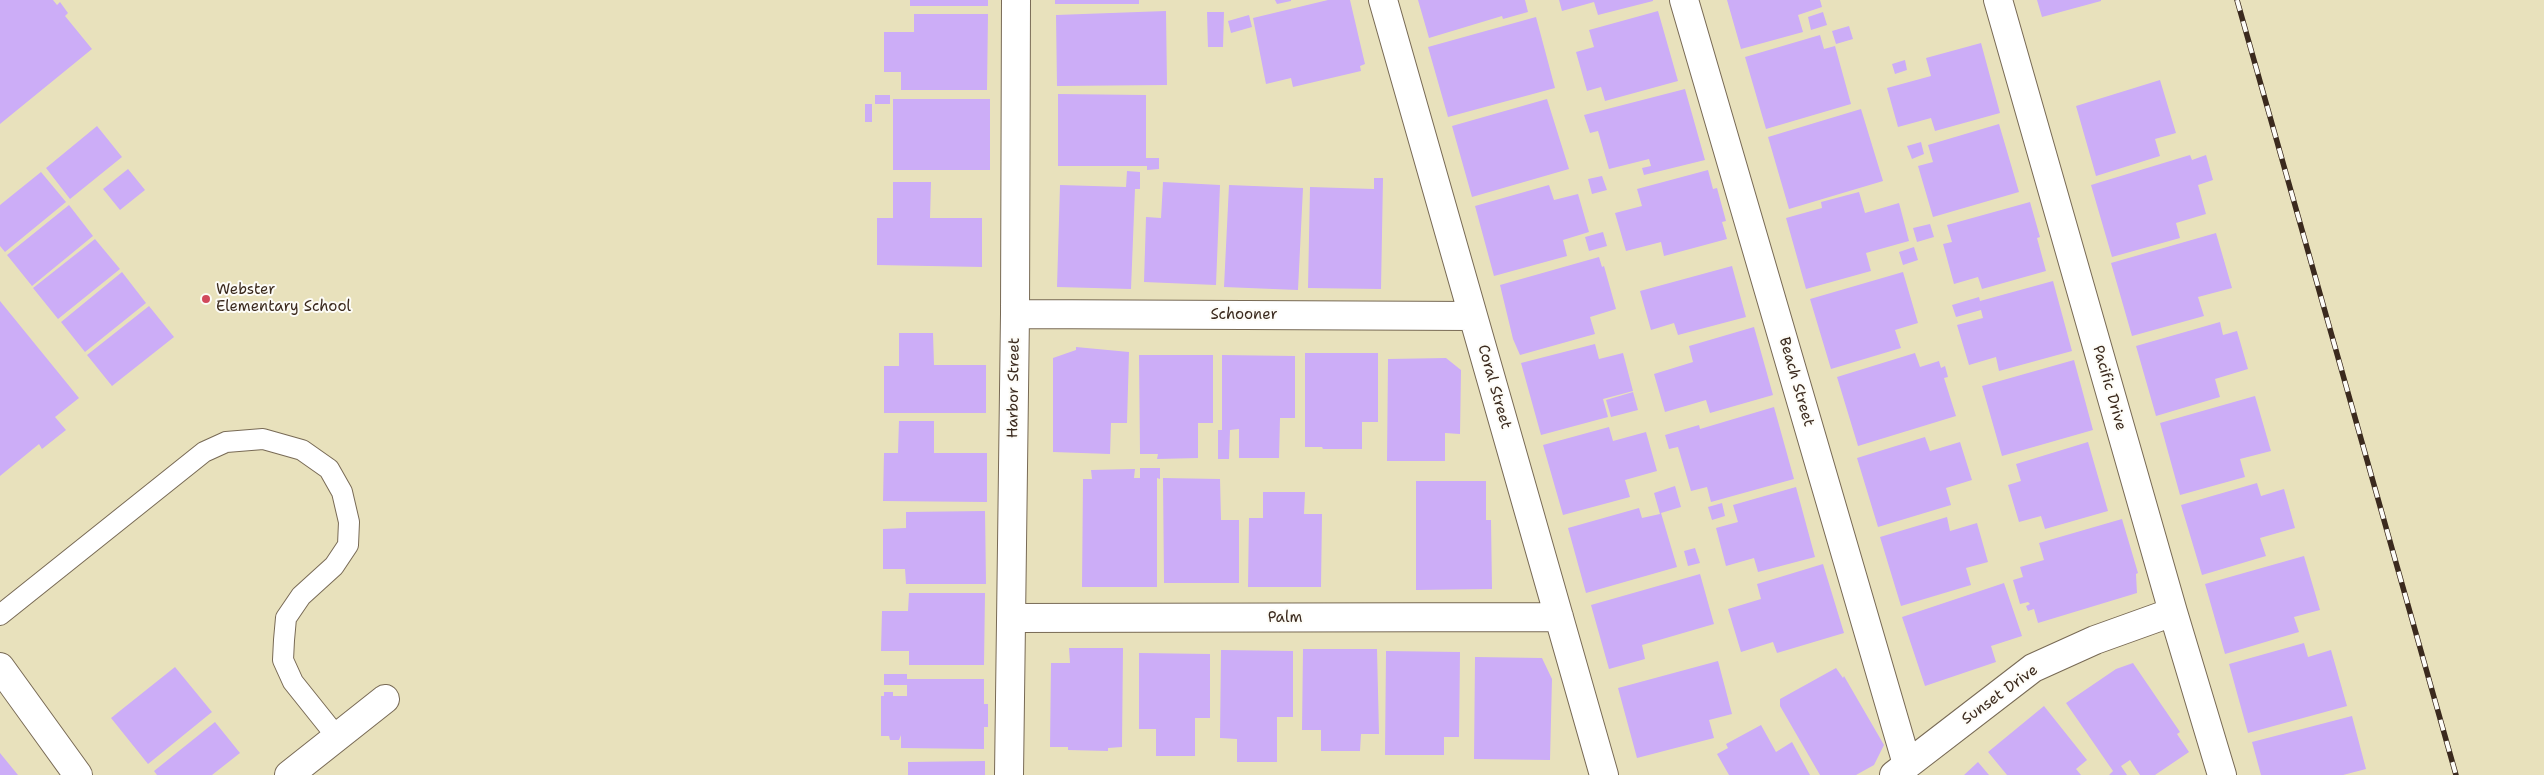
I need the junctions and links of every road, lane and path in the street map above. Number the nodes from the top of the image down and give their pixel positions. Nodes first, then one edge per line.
1 (1016, 0) edge
2 (1383, 0) edge
3 (1684, 0) edge
4 (1998, 0) edge
5 (1015, 314) junction
6 (1473, 316) junction
7 (2173, 612) junction
8 (0, 615) edge
9 (1560, 617) junction
10 (1011, 618) junction
11 (0, 667) edge
12 (385, 699) dead end
13 (337, 737) junction
14 (1900, 770) edge
15 (78, 775) edge
16 (289, 775) edge
17 (1009, 775) edge
18 (1604, 775) edge
19 (2222, 775) edge

1 - 5 street, Harbor Street
2 - 6 street, Coral Street
3 - 14 street, Beach Street
4 - 7 street, Pacific Drive
5 - 6 street, Schooner
5 - 10 street, Harbor Street
6 - 9 street, Coral Street
7 - 14 street, Sunset Drive
7 - 19 street, Pacific Drive
8 - 13 lane
9 - 10 street, Palm
9 - 18 street, Coral Street
10 - 17 street, Harbor Street
11 - 15 street
12 - 13 street
13 - 16 street

